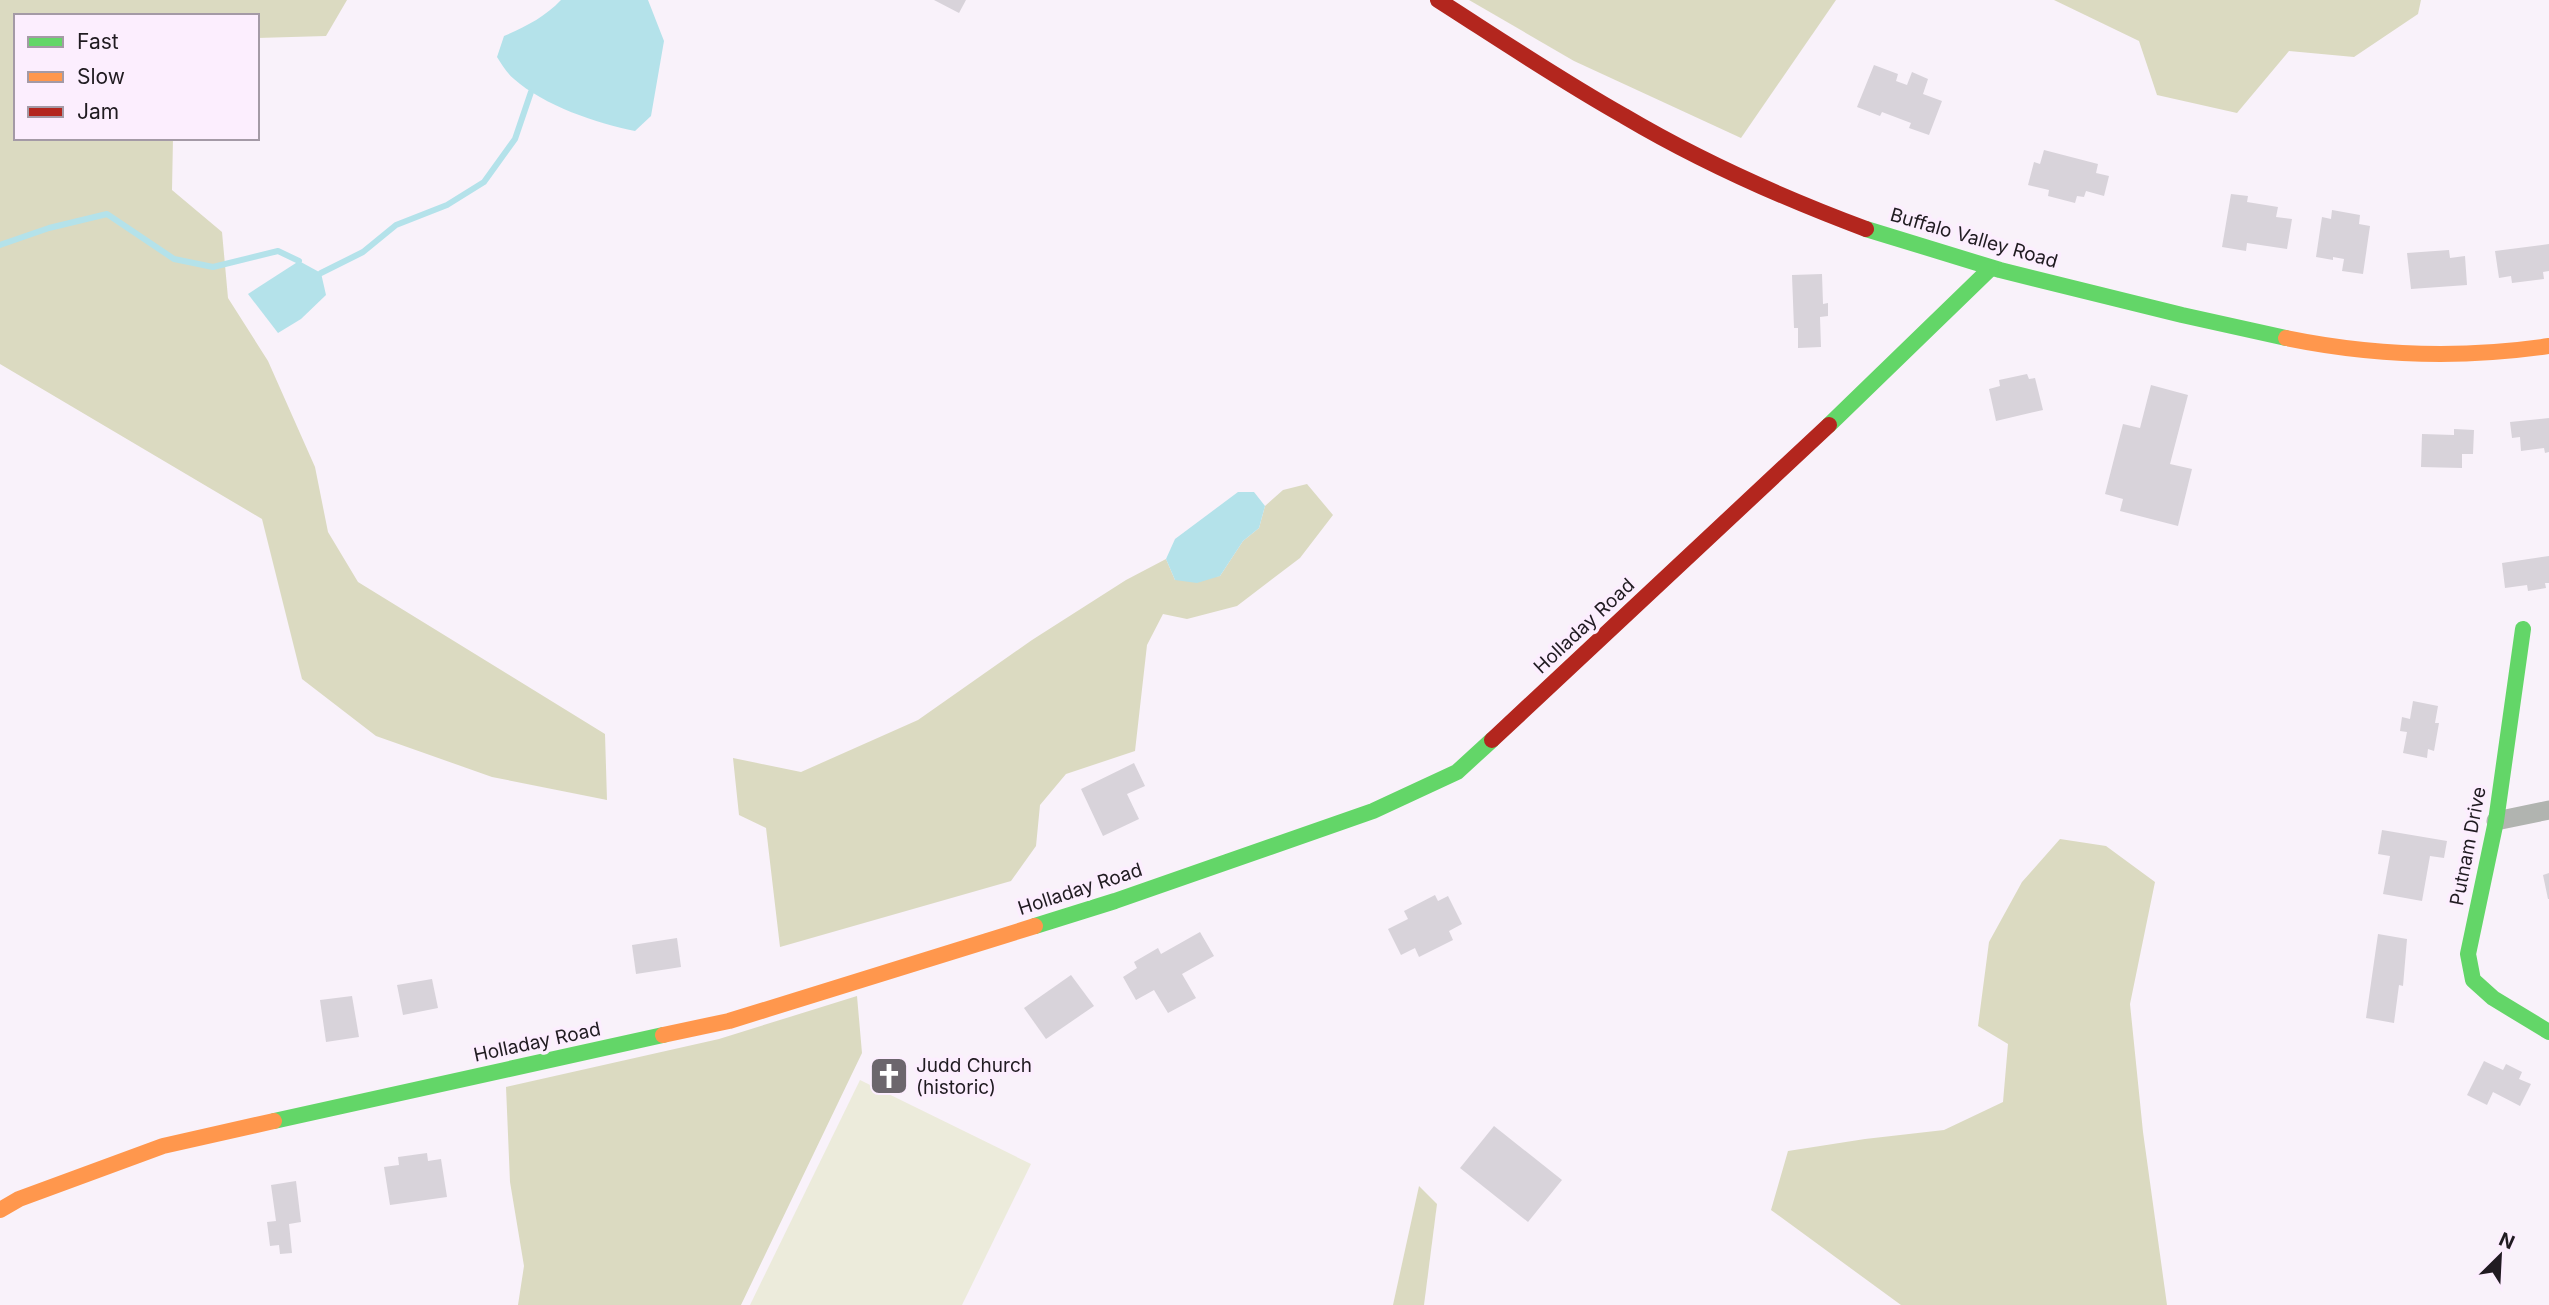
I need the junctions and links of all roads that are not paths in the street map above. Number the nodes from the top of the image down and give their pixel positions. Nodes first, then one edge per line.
1 (1438, 0) edge
2 (1991, 268) junction
3 (2549, 346) edge
4 (2523, 629) dead end
5 (2549, 810) edge
6 (2496, 821) junction
7 (2549, 1032) edge
8 (0, 1210) edge

1 - 2 street, Buffalo Valley Road
2 - 3 street, Buffalo Valley Road
2 - 8 street, Holladay Road
4 - 6 street, Putnam Drive
5 - 6 street
6 - 7 street, Putnam Drive

